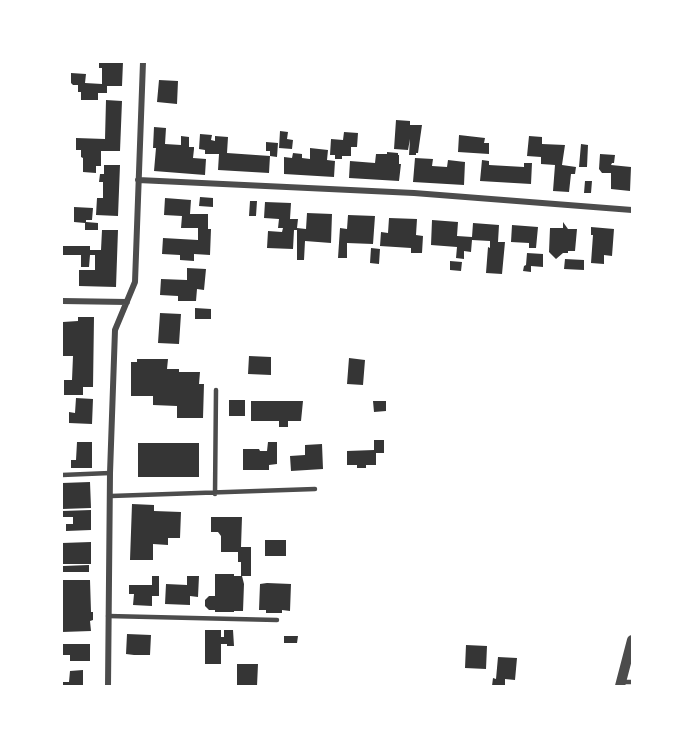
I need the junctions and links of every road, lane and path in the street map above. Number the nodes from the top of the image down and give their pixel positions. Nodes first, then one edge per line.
1 (143, 62) edge
2 (138, 180) junction
3 (633, 210) edge
4 (62, 301) edge
5 (127, 302) junction
6 (216, 390) dead end
7 (110, 473) junction
8 (62, 475) edge
9 (315, 489) dead end
10 (215, 494) junction
11 (111, 496) junction
12 (108, 616) junction
13 (277, 620) dead end
14 (633, 640) edge
15 (625, 683) edge
16 (108, 687) edge

1 - 2 street
2 - 3 street
2 - 5 street
4 - 5 street
5 - 7 street
6 - 10 lane
7 - 8 lane
7 - 11 street
9 - 10 lane
10 - 11 lane
11 - 12 street
12 - 13 lane
12 - 16 street
14 - 15 street

